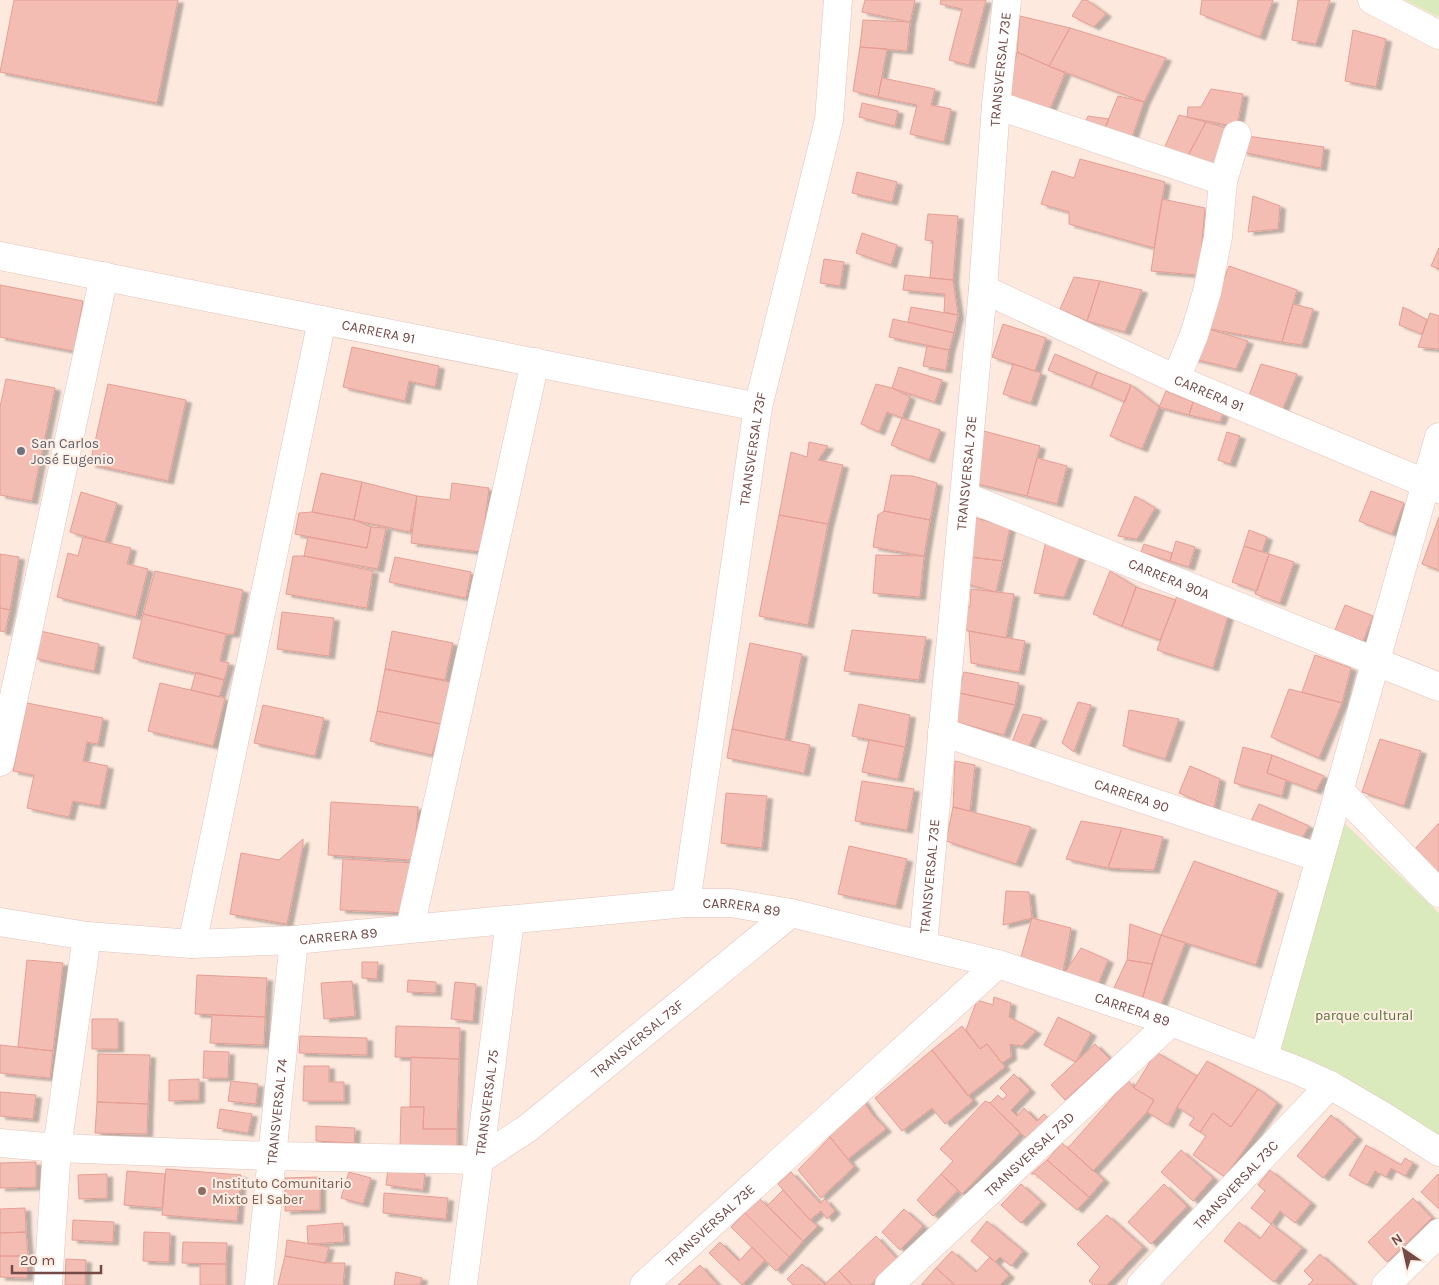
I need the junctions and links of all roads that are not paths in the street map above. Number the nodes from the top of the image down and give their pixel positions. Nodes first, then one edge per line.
1 (838, 0) edge
2 (1007, 0) edge
3 (1372, 0) edge
4 (1439, 34) edge
5 (996, 105) junction
6 (1237, 136) dead end
7 (1223, 181) junction
8 (0, 256) edge
9 (104, 276) junction
10 (983, 289) junction
11 (322, 320) junction
12 (535, 362) junction
13 (1176, 379) junction
14 (758, 407) junction
15 (1439, 437) edge
16 (1433, 486) edge
17 (964, 496) junction
18 (1375, 662) junction
19 (1439, 687) edge
20 (942, 732) junction
21 (0, 762) edge
22 (1339, 790) junction
23 (1320, 858) junction
24 (1439, 893) edge
25 (686, 903) junction
26 (791, 913) junction
27 (510, 920) junction
28 (0, 922) edge
29 (410, 928) junction
30 (87, 936) junction
31 (294, 940) junction
32 (192, 944) junction
33 (923, 945) junction
34 (998, 964) junction
35 (1171, 1022) junction
36 (1264, 1057) junction
37 (1330, 1085) junction
38 (0, 1144) edge
39 (57, 1148) junction
40 (1439, 1152) edge
41 (272, 1156) junction
42 (479, 1160) junction
43 (1439, 1233) edge
44 (48, 1285) edge
45 (259, 1285) edge
46 (463, 1285) edge
47 (644, 1285) edge
48 (889, 1285) edge
49 (1141, 1285) edge
50 (1386, 1285) edge

1 - 14 street, TRANSVERSAL 73F
2 - 5 street, TRANSVERSAL 73E
3 - 4 street
5 - 7 street
5 - 10 street, TRANSVERSAL 73E
6 - 7 street
7 - 13 street
8 - 9 street, CARRERA 91
9 - 11 street, CARRERA 91
9 - 21 street
10 - 13 street, CARRERA 91
10 - 17 street, TRANSVERSAL 73E
11 - 12 street, CARRERA 91
11 - 32 street
12 - 14 street, CARRERA 91
12 - 29 street
13 - 16 street, CARRERA 91
14 - 25 street, TRANSVERSAL 73F
15 - 16 street
16 - 18 street
17 - 18 street, CARRERA 90A
17 - 20 street, TRANSVERSAL 73E
18 - 19 street, CARRERA 90A
18 - 22 street
20 - 23 street, CARRERA 90
20 - 33 street, TRANSVERSAL 73E
22 - 23 street
22 - 24 street
23 - 36 street
25 - 26 street, CARRERA 89
25 - 27 street, CARRERA 89
26 - 33 street, CARRERA 89
26 - 42 street, TRANSVERSAL 73F
27 - 29 street, CARRERA 89
27 - 42 street, TRANSVERSAL 75
28 - 30 street, CARRERA 89
29 - 31 street, CARRERA 89
30 - 32 street, CARRERA 89
30 - 39 street
31 - 32 street, CARRERA 89
31 - 41 street, TRANSVERSAL 74
33 - 34 street, CARRERA 89
34 - 35 street, CARRERA 89
34 - 47 street, TRANSVERSAL 73E
35 - 36 street, CARRERA 89
35 - 48 street, TRANSVERSAL 73D
36 - 37 street, CARRERA 89
37 - 40 street, CARRERA 89
37 - 49 street, TRANSVERSAL 73C
38 - 39 street
39 - 41 street
39 - 44 street
41 - 42 street
41 - 45 street, TRANSVERSAL 74
42 - 46 street, TRANSVERSAL 75
43 - 50 street

